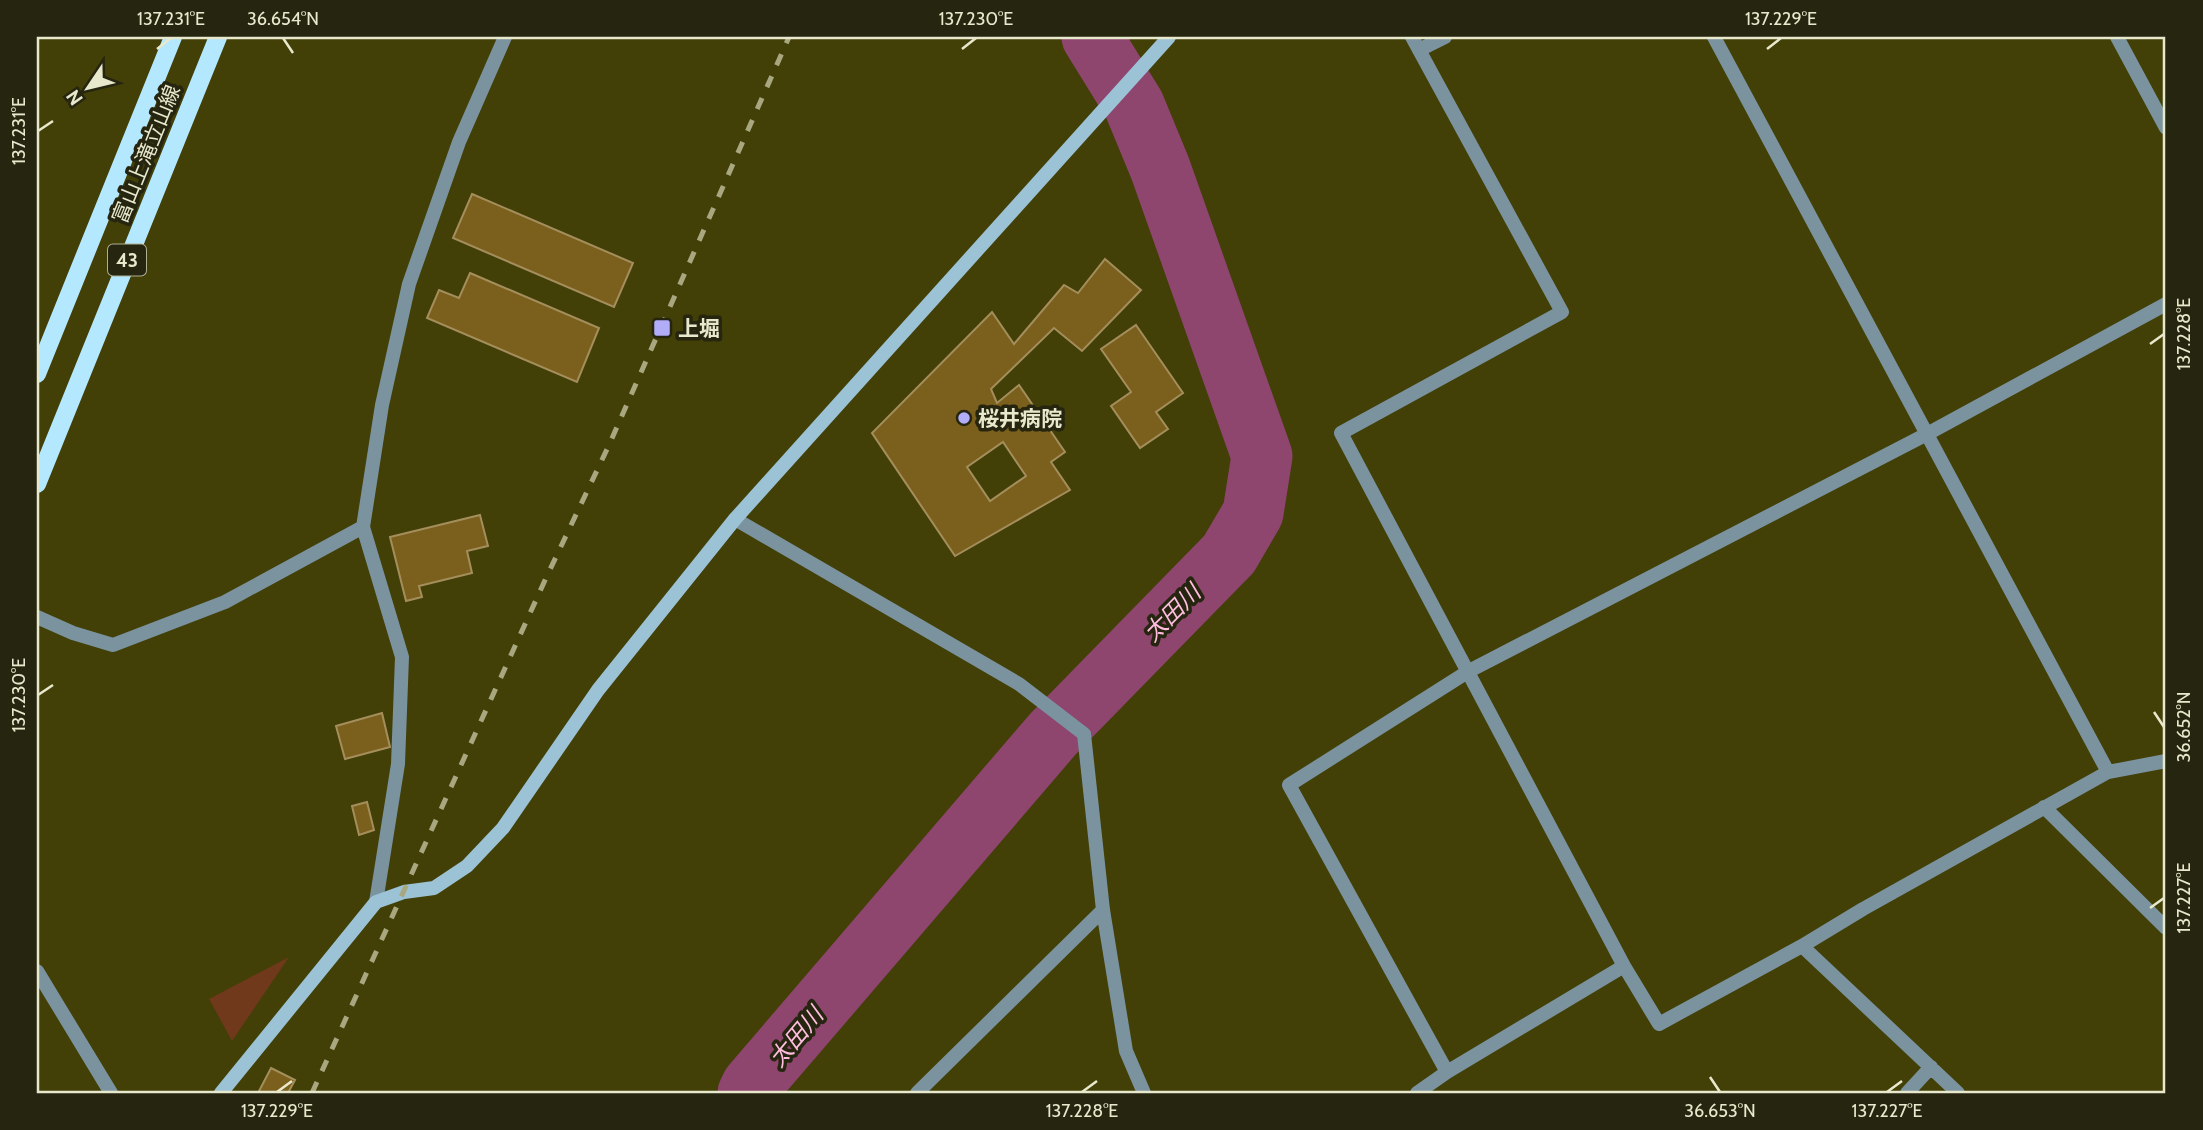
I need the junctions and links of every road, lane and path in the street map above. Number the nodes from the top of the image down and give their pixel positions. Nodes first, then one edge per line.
1 (173, 37) edge
2 (218, 37) edge
3 (505, 37) edge
4 (1169, 37) edge
5 (1412, 37) edge
6 (1444, 37) edge
7 (1714, 37) edge
8 (2117, 37) edge
9 (1419, 50) junction
10 (2166, 128) edge
11 (2166, 304) edge
12 (37, 374) edge
13 (1927, 434) junction
14 (37, 484) edge
15 (735, 519) junction
16 (363, 527) junction
17 (37, 617) edge
18 (1469, 671) junction
19 (2166, 761) edge
20 (2108, 772) junction
21 (2044, 807) junction
22 (376, 902) junction
23 (1103, 909) junction
24 (2166, 928) edge
25 (1802, 946) junction
26 (1624, 966) junction
27 (37, 971) edge
28 (1931, 1067) junction
29 (1447, 1072) junction
30 (111, 1093) edge
31 (221, 1093) edge
32 (917, 1093) edge
33 (1144, 1093) edge
34 (1417, 1093) edge
35 (1907, 1093) edge
36 (1958, 1093) edge

1 - 12 main road, 富山上滝立山線 / 43
2 - 14 main road, 富山上滝立山線 / 43
3 - 16 street
4 - 15 street
5 - 9 street
6 - 9 street
7 - 13 street
8 - 10 street
9 - 18 street
11 - 13 street
13 - 18 street
13 - 20 street
15 - 22 street
15 - 23 street
16 - 17 street
16 - 22 street
18 - 26 street
18 - 29 street
19 - 20 street
20 - 21 street
21 - 24 street
21 - 25 street
22 - 31 street
23 - 32 street
23 - 33 street
25 - 26 street
25 - 28 street
26 - 29 street
27 - 30 street
28 - 35 street
28 - 36 street
29 - 34 street

